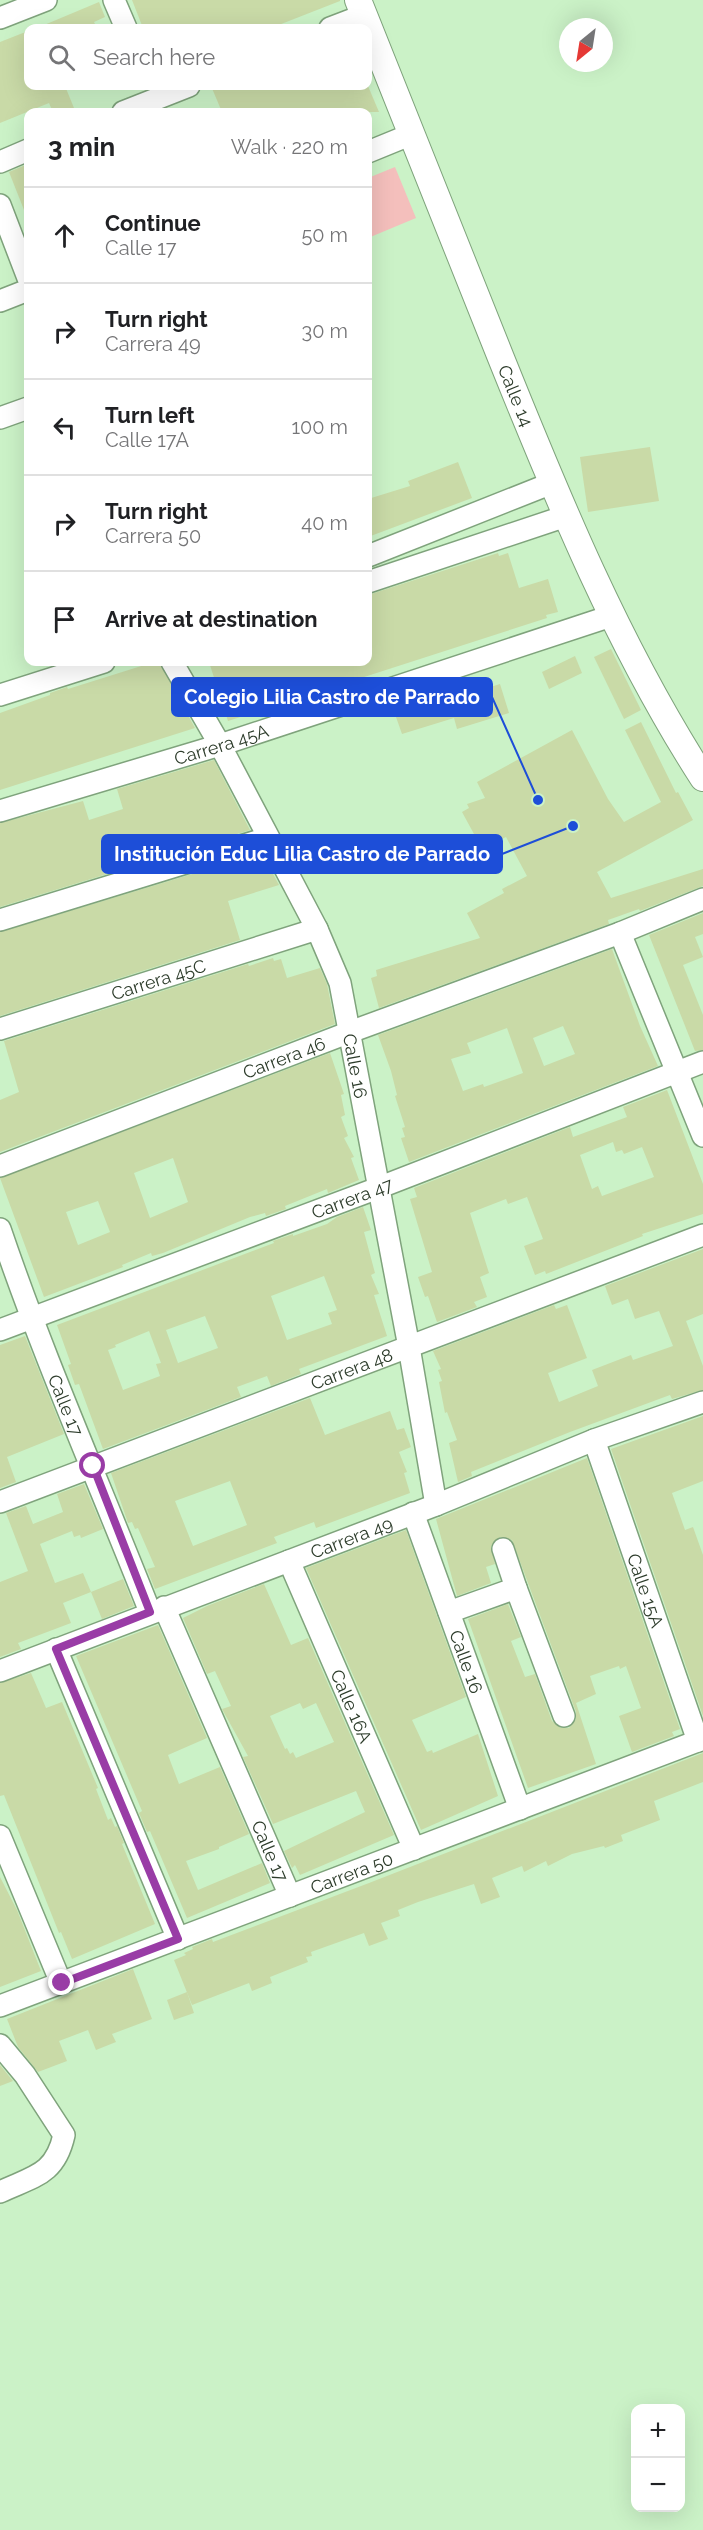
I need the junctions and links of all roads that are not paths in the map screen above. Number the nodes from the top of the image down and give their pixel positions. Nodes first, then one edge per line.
1 (46, 0) edge
2 (114, 0) edge
3 (361, 7) edge
4 (0, 18) edge
5 (124, 24) edge
6 (336, 24) edge
7 (368, 24) edge
8 (372, 34) edge
9 (179, 90) edge
10 (156, 99) edge
11 (133, 108) edge
12 (412, 134) junction
13 (372, 150) edge
14 (24, 152) edge
15 (0, 162) edge
16 (0, 205) edge
17 (24, 268) edge
18 (24, 292) edge
19 (0, 302) edge
20 (24, 409) edge
21 (0, 418) edge
22 (552, 483) junction
23 (566, 516) junction
24 (372, 554) edge
25 (372, 581) edge
26 (611, 616) junction
27 (91, 666) edge
28 (174, 666) edge
29 (0, 695) edge
30 (220, 745) junction
31 (703, 778) edge
32 (0, 811) edge
33 (267, 837) junction
34 (703, 899) edge
35 (0, 920) edge
36 (317, 929) junction
37 (620, 933) junction
38 (0, 1029) edge
39 (350, 1032) junction
40 (703, 1062) edge
41 (678, 1071) junction
42 (703, 1136) edge
43 (0, 1166) edge
44 (378, 1188) junction
45 (0, 1229) edge
46 (703, 1236) edge
47 (30, 1318) junction
48 (0, 1330) edge
49 (409, 1347) junction
50 (703, 1402) edge
51 (594, 1440) junction
52 (93, 1466) junction
53 (0, 1502) edge
54 (436, 1505) junction
55 (413, 1513) junction
56 (503, 1549) dead end
57 (289, 1561) junction
58 (516, 1588) junction
59 (157, 1610) junction
60 (449, 1612) junction
61 (56, 1649) junction
62 (0, 1671) edge
63 (564, 1716) dead end
64 (701, 1740) edge
65 (520, 1809) junction
66 (0, 1836) edge
67 (414, 1849) junction
68 (290, 1896) junction
69 (178, 1939) junction
70 (62, 1983) junction
71 (0, 2007) edge
72 (0, 2045) edge
73 (0, 2192) edge

1 - 4 street
2 - 5 street
3 - 6 street
3 - 7 street, Calle 14
8 - 12 street, Calle 14
9 - 10 street
10 - 11 street
12 - 13 street
12 - 22 street, Calle 14
14 - 15 street
16 - 17 street
18 - 19 street
20 - 21 street
22 - 23 street, Calle 14
22 - 24 street
23 - 25 street
23 - 26 street, Calle 14
26 - 30 street, Carrera 45A
26 - 31 street, Calle 14
27 - 29 street
28 - 30 street, Calle 16
30 - 32 street, Carrera 45A
30 - 33 street, Calle 16
33 - 35 street
33 - 36 street, Calle 16
34 - 37 street, Carrera 46
36 - 38 street, Carrera 45C
36 - 39 street, Calle 16
37 - 39 street, Carrera 46
37 - 41 street
39 - 43 street, Carrera 46
39 - 44 street, Calle 16
40 - 41 street, Carrera 47
41 - 42 street
41 - 44 street, Carrera 47
44 - 47 street, Carrera 47
44 - 49 street, Calle 16
45 - 47 street, Calle 17
46 - 49 street, Carrera 48
47 - 48 street, Carrera 47
47 - 52 street, Calle 17
49 - 52 street, Carrera 48
49 - 54 street, Calle 16
50 - 51 street, Carrera 49
51 - 54 street, Carrera 49
51 - 64 street, Calle 15A
52 - 53 street, Carrera 48
52 - 59 street, Calle 17
54 - 55 street, Carrera 49
55 - 57 street, Carrera 49
55 - 60 street, Calle 16
56 - 58 street
57 - 59 street, Carrera 49
57 - 67 street, Calle 16A
58 - 60 street
58 - 63 street
59 - 61 street, Carrera 49
59 - 68 street, Calle 17
60 - 65 street, Calle 16
61 - 62 street, Carrera 49
61 - 69 street
64 - 65 street, Carrera 50
65 - 67 street, Carrera 50
66 - 70 street
67 - 68 street, Carrera 50
68 - 69 street, Carrera 50
69 - 70 street, Carrera 50
70 - 71 street, Carrera 50
72 - 73 street

